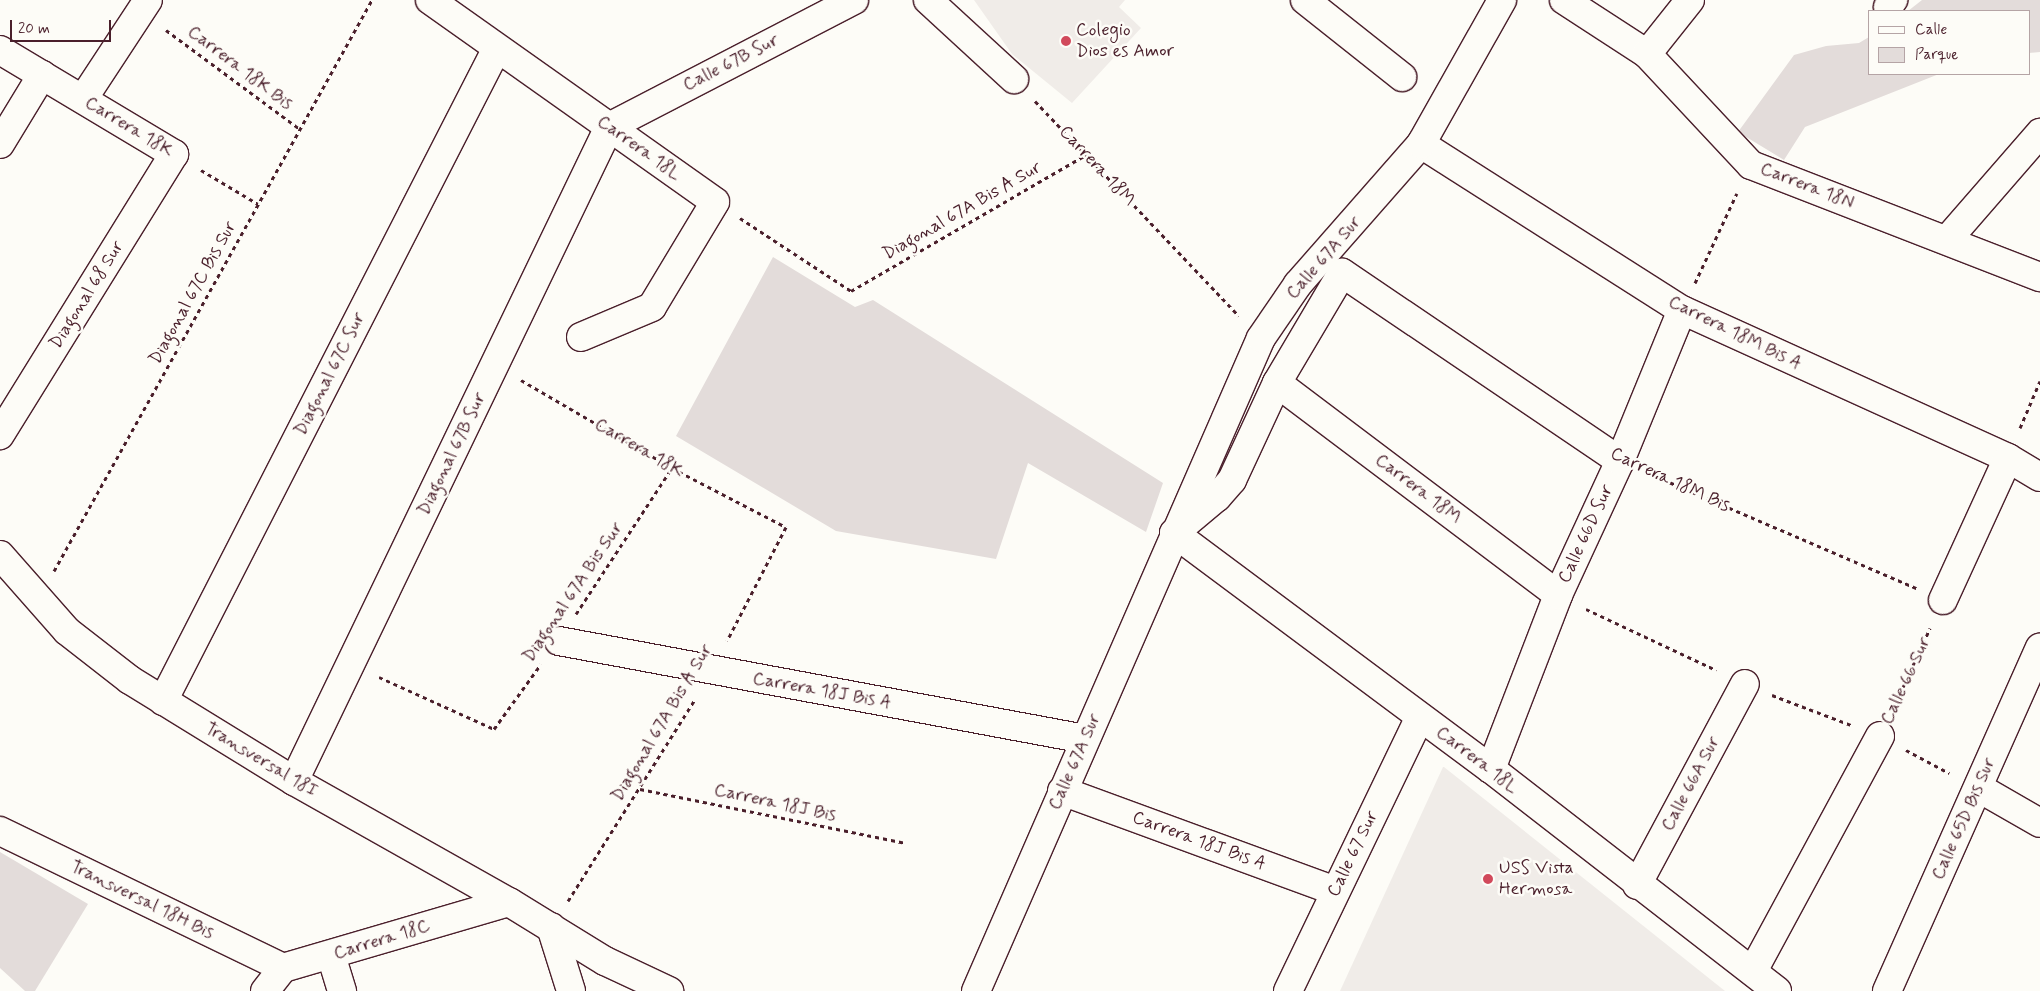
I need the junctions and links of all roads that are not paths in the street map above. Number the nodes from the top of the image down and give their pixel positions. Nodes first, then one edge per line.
1 (854, 0) edge
2 (928, 0) edge
3 (1305, 0) edge
4 (1502, 0) edge
5 (1564, 0) edge
6 (1690, 0) edge
7 (448, 4) edge
8 (144, 6) edge
9 (497, 48) junction
10 (0, 50) edge
11 (1647, 54) junction
12 (42, 75) junction
13 (1402, 76) dead end
14 (1014, 79) road end
15 (83, 99) junction
16 (609, 126) junction
17 (2040, 133) edge
18 (0, 144) edge
19 (1421, 144) junction
20 (174, 154) joint
21 (1947, 240) junction
22 (1342, 273) joint
23 (2039, 275) edge
24 (1682, 310) junction
25 (581, 337) dead end
26 (1277, 383) junction
27 (0, 435) edge
28 (2008, 458) junction
29 (1620, 461) junction
30 (2040, 478) edge
31 (1174, 533) junction
32 (0, 555) edge
33 (1558, 595) junction
34 (1943, 600) road end
35 (559, 640) road end
36 (2040, 647) edge
37 (1745, 684) dead end
38 (163, 701) junction
39 (1420, 717) junction
40 (1880, 736) road end
41 (1085, 739) junction
42 (1491, 769) junction
43 (294, 781) junction
44 (1978, 788) junction
45 (1062, 791) junction
46 (2040, 824) edge
47 (0, 831) edge
48 (1637, 885) junction
49 (1335, 891) junction
50 (509, 902) junction
51 (551, 928) junction
52 (331, 955) junction
53 (283, 968) junction
54 (1753, 971) junction
55 (264, 991) edge
56 (342, 991) edge
57 (571, 991) edge
58 (669, 991) edge
59 (976, 991) edge
60 (1288, 991) edge
61 (1777, 991) edge
62 (1888, 991) edge

1 - 16 street, Calle 67B Sur
2 - 14 street
3 - 13 street
4 - 19 street, Calle 67A Sur
5 - 11 street, Carrera 18N
6 - 11 street
7 - 9 street, Carrera 18L
8 - 15 street
9 - 16 street, Carrera 18L
9 - 38 street, Diagonal 67C Sur
10 - 12 street, Carrera 18K
11 - 21 street, Carrera 18N
12 - 15 street, Carrera 18K
12 - 18 street
15 - 20 street, Carrera 18K
16 - 25 street, Carrera 18L
16 - 43 street, Diagonal 67B Sur
17 - 21 street
19 - 24 street, Carrera 18M Bis A
19 - 31 street, Calle 67A Sur
20 - 27 street, Diagonal 68 Sur
21 - 23 street, Carrera 18N
22 - 26 street, Calle 67A Sur
22 - 29 street, Carrera 18M Bis
24 - 28 street, Carrera 18M Bis A
24 - 29 street, Calle 66D Sur
26 - 31 street, Calle 67A Sur
26 - 33 street, Carrera 18M
28 - 30 street, Carrera 18M Bis A
28 - 34 street
29 - 33 street, Calle 66D Sur
31 - 39 street, Carrera 18L
31 - 41 street, Calle 67A Sur
32 - 38 street, Transversal 18I
33 - 42 street, Calle 66D Sur
35 - 41 street, Carrera 18J Bis A
36 - 44 street, Calle 65D Bis Sur
37 - 48 street, Calle 66A Sur
38 - 43 street, Transversal 18I
39 - 42 street, Carrera 18L
39 - 49 street, Calle 67 Sur
40 - 54 street, Calle 66 Sur
41 - 45 street, Calle 67A Sur
42 - 48 street, Carrera 18L
43 - 50 street, Transversal 18I
44 - 46 street
44 - 62 street, Calle 65D Bis Sur
45 - 49 street, Carrera 18J Bis A
45 - 59 street, Calle 67A Sur
47 - 53 street, Transversal 18H Bis
48 - 54 street, Carrera 18L
49 - 60 street, Calle 67 Sur
50 - 51 street, Transversal 18I
50 - 52 street, Carrera 18C
51 - 57 street
51 - 58 street
52 - 53 street, Carrera 18C
52 - 56 street
53 - 55 street
54 - 61 street, Carrera 18L

